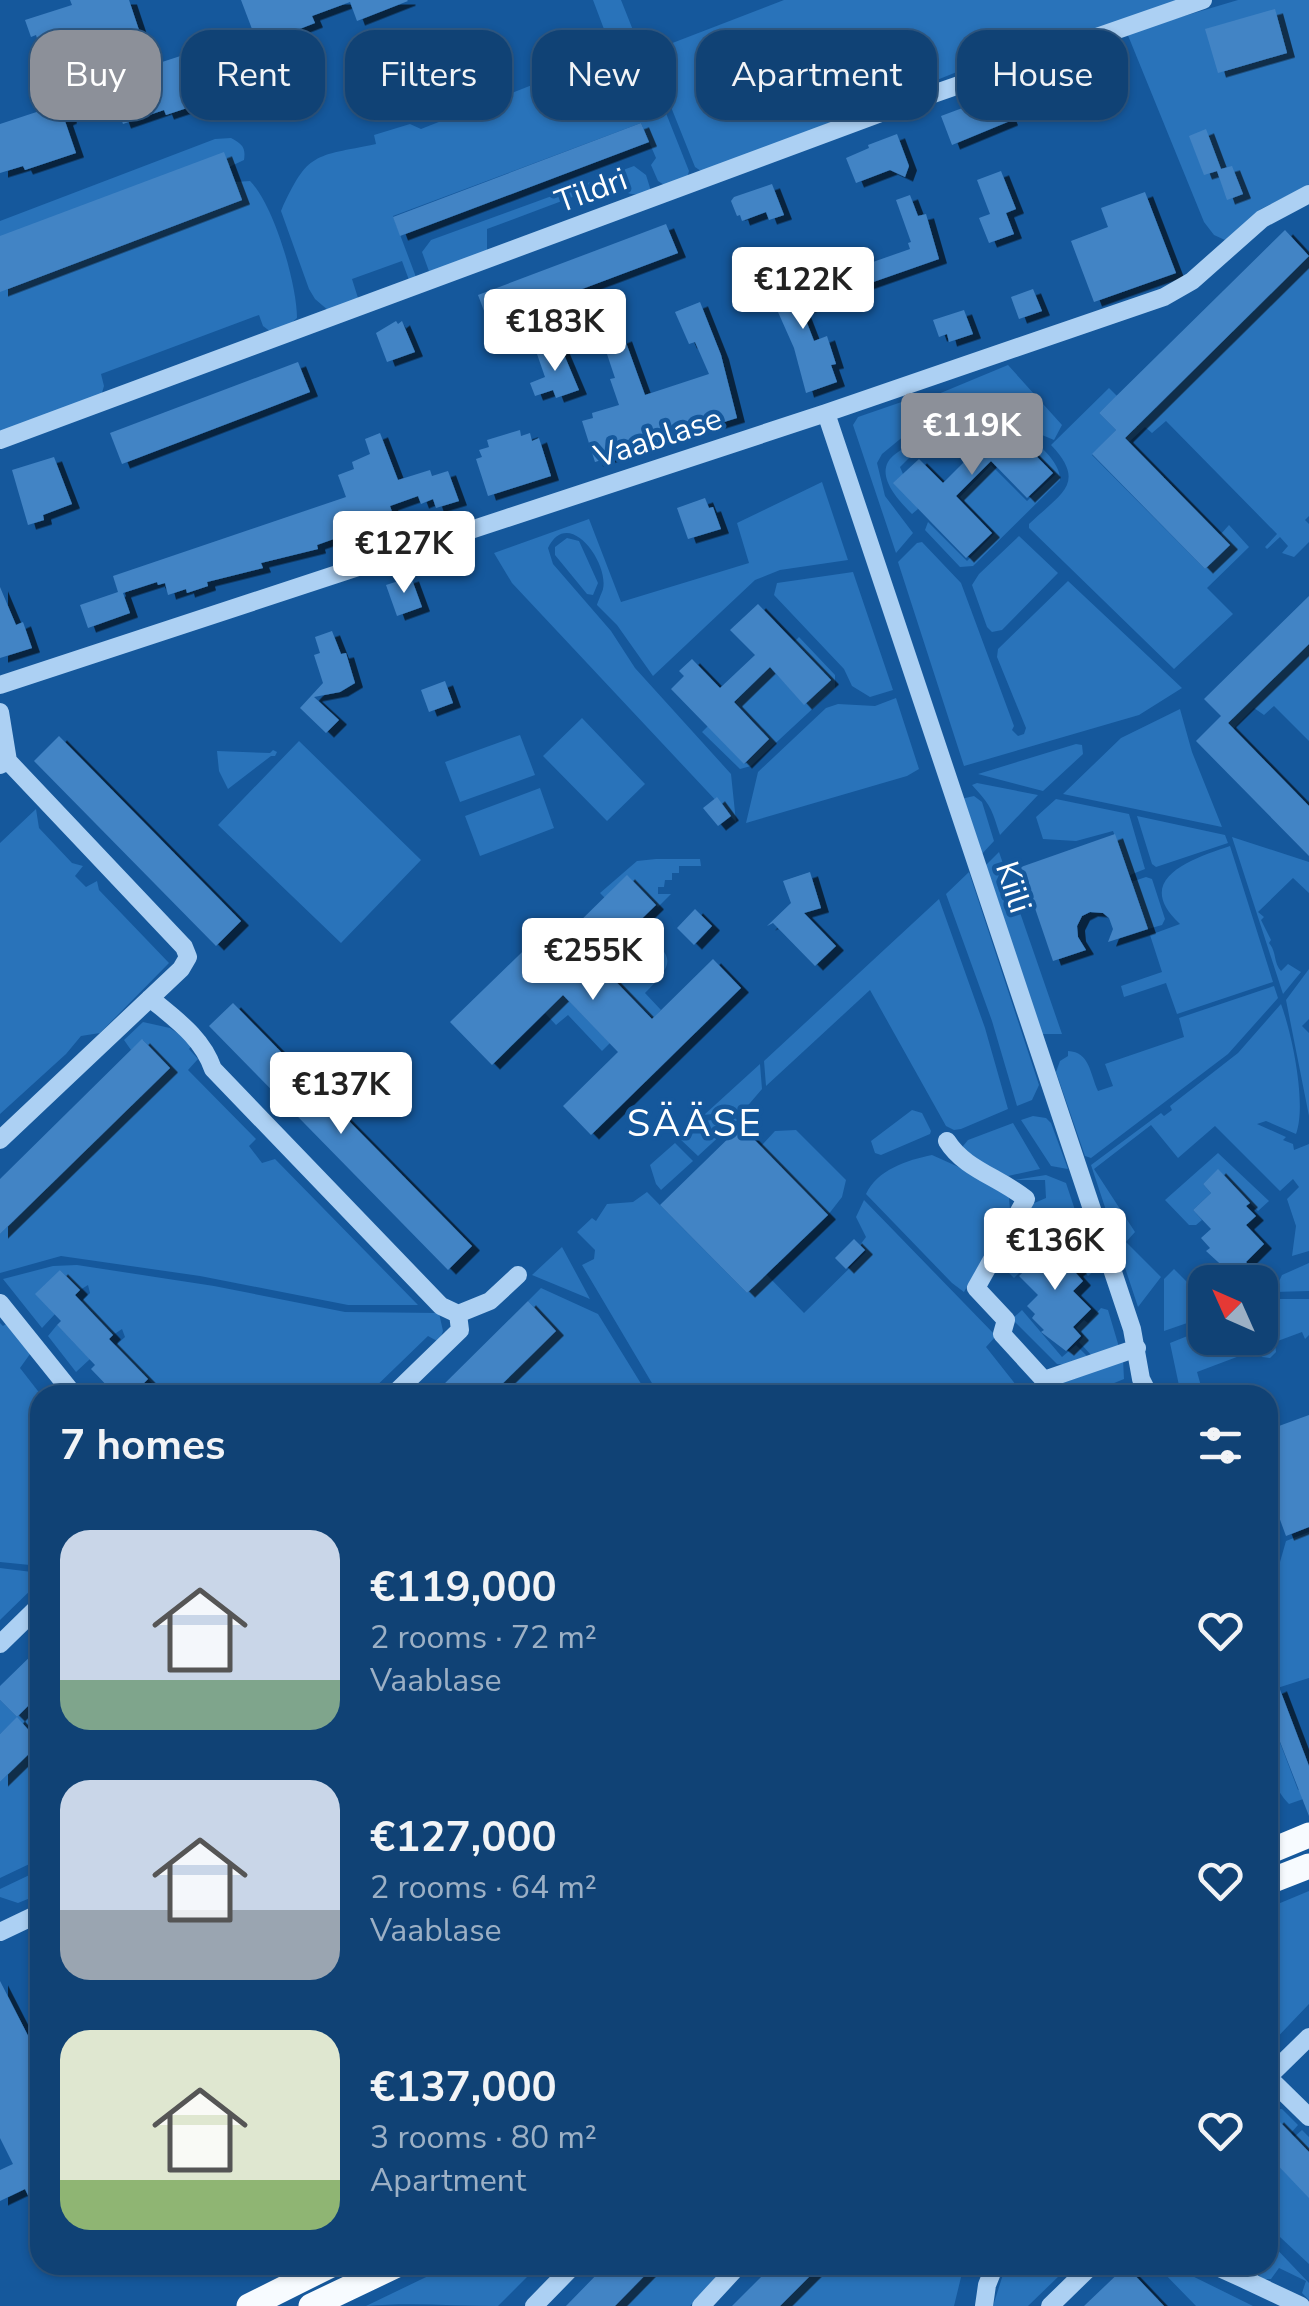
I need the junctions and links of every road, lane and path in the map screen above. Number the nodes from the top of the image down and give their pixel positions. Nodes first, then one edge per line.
1 (1204, 0) edge
2 (1306, 201) edge
3 (826, 413) junction
4 (0, 440) edge
5 (0, 685) edge
6 (0, 712) edge
7 (4, 763) edge
8 (150, 998) junction
9 (0, 1140) edge
10 (946, 1141) dead end
11 (518, 1275) dead end
12 (0, 1303) edge
13 (458, 1314) junction
14 (1137, 1348) junction
15 (66, 1385) edge
16 (403, 1385) edge
17 (1141, 1385) edge
18 (30, 1615) edge
19 (0, 1644) edge
20 (1309, 1835) edge
21 (1278, 1848) edge
22 (1309, 1866) edge
23 (1278, 1878) edge
24 (30, 1916) edge
25 (2, 1925) edge
26 (1309, 2037) edge
27 (1278, 2067) edge
28 (1278, 2087) edge
29 (1309, 2116) edge
30 (311, 2275) edge
31 (376, 2275) edge
32 (564, 2275) edge
33 (729, 2275) edge
34 (991, 2275) edge
35 (1082, 2275) edge
36 (1253, 2275) edge
37 (249, 2306) edge
38 (311, 2306) edge
39 (534, 2306) edge
40 (701, 2306) edge
41 (984, 2306) edge
42 (1050, 2306) edge
43 (1301, 2306) edge

1 - 4 street, Tildri
2 - 3 street, Vaablase
3 - 5 street, Vaablase
3 - 14 street, Kiili
6 - 7 street
7 - 8 street
8 - 9 street
8 - 13 street
10 - 14 street
11 - 13 street
12 - 15 street
13 - 16 street
14 - 17 street, Kiili
18 - 19 street
20 - 21 main road
22 - 23 main road
24 - 25 street
26 - 27 street
28 - 29 street
30 - 37 main road
31 - 38 main road
32 - 39 street
33 - 40 street
34 - 41 street
35 - 42 street
36 - 43 street

